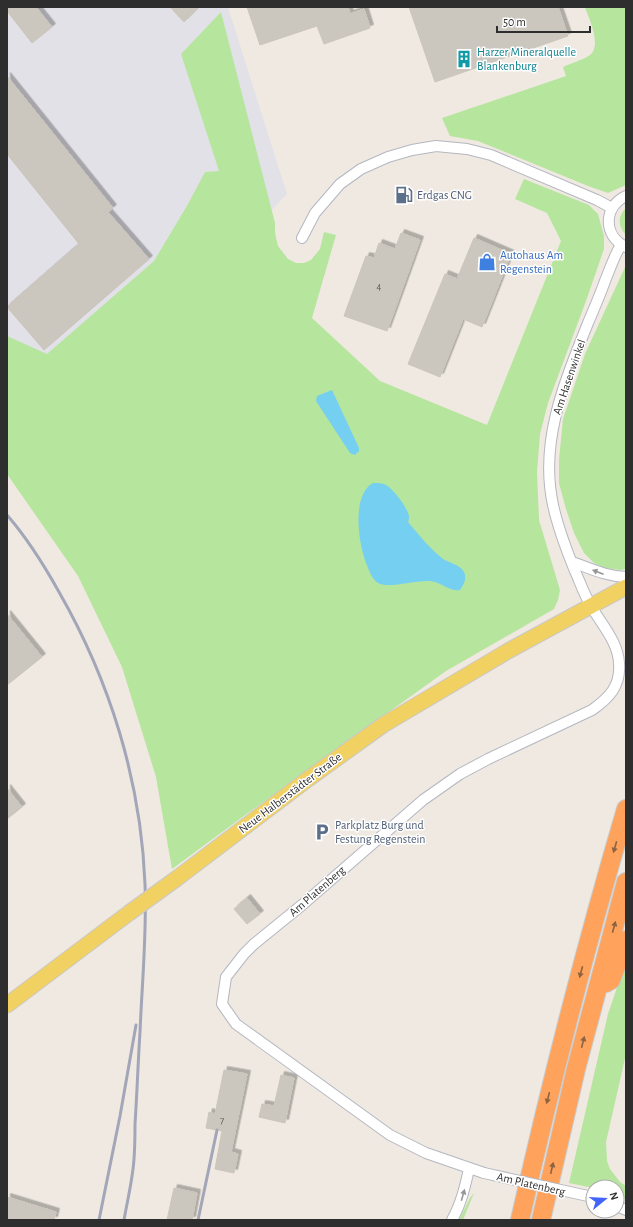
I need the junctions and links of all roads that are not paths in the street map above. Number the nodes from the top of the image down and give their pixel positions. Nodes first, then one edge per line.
1 (626, 196) edge
2 (612, 208) junction
3 (302, 238) dead end
4 (624, 246) edge
5 (572, 562) junction
6 (626, 577) edge
7 (626, 588) edge
8 (591, 606) junction
9 (626, 809) edge
10 (626, 882) edge
11 (626, 940) edge
12 (596, 992) junction
13 (7, 1005) edge
14 (469, 1168) junction
15 (585, 1196) edge
16 (452, 1220) edge
17 (520, 1220) edge
18 (541, 1220) edge

1 - 2 street
2 - 3 street
2 - 4 street
4 - 5 street, Am Hasenwinkel
6 -> 5 street
5 - 8 street, Am Hasenwinkel
7 - 8 main road, Neue Halberstädter Straße
8 - 13 main road, Neue Halberstädter Straße, bridge
8 - 14 street, Am Platenberg
9 -> 17 highway
12 -> 10 highway
11 - 12 highway
18 -> 12 highway
14 - 15 street, Am Platenberg, bridge
16 -> 14 street

